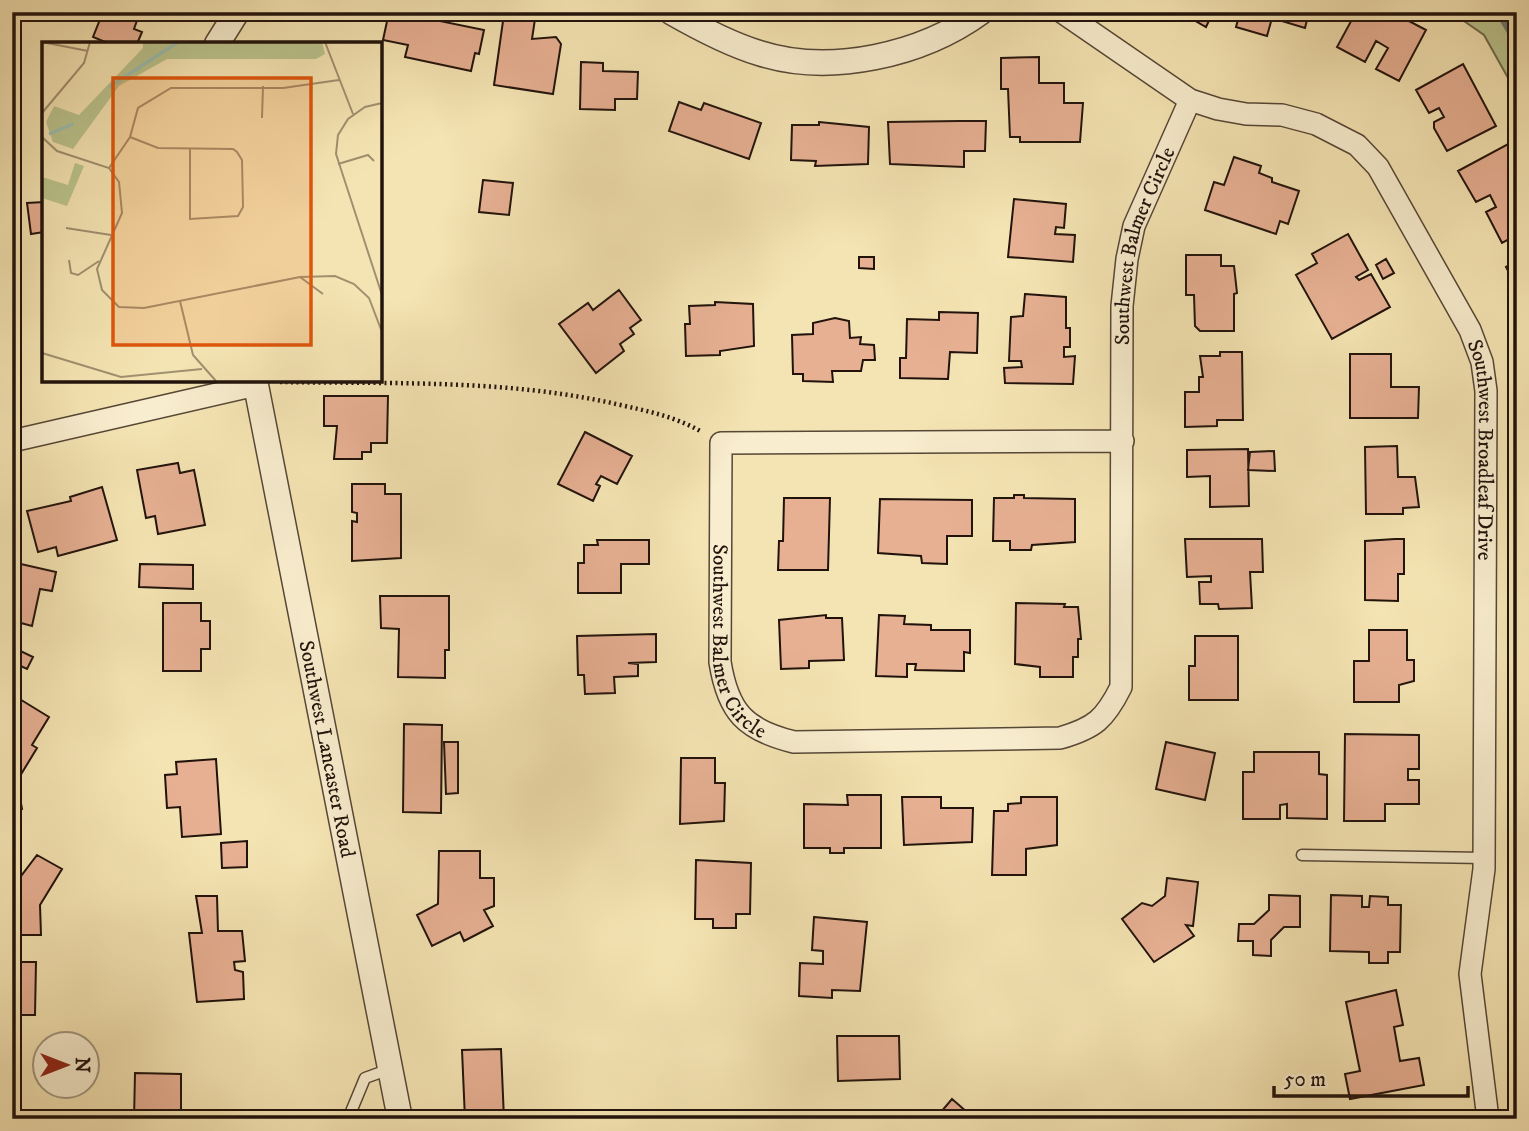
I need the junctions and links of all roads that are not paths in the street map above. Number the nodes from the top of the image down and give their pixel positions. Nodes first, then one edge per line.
1 (237, 12) edge
2 (671, 12) edge
3 (981, 12) edge
4 (1062, 12) edge
5 (218, 42) edge
6 (1190, 100) junction
7 (263, 382) edge
8 (12, 441) edge
9 (1123, 441) junction
10 (1302, 855) dead end
11 (1484, 858) junction
12 (393, 1068) junction
13 (348, 1119) edge
14 (400, 1119) edge
15 (1488, 1119) edge

1 - 5 street
2 - 3 street
4 - 6 street, Southwest Broadleaf Drive
6 - 9 street, Southwest Balmer Circle
6 - 11 street, Southwest Broadleaf Drive
7 - 8 street
7 - 12 street, Southwest Lancaster Road
9 - 9 street, Southwest Balmer Circle
10 - 11 lane
11 - 15 street, Southwest Broadleaf Drive
12 - 13 lane
12 - 14 street, Southwest Lancaster Road

